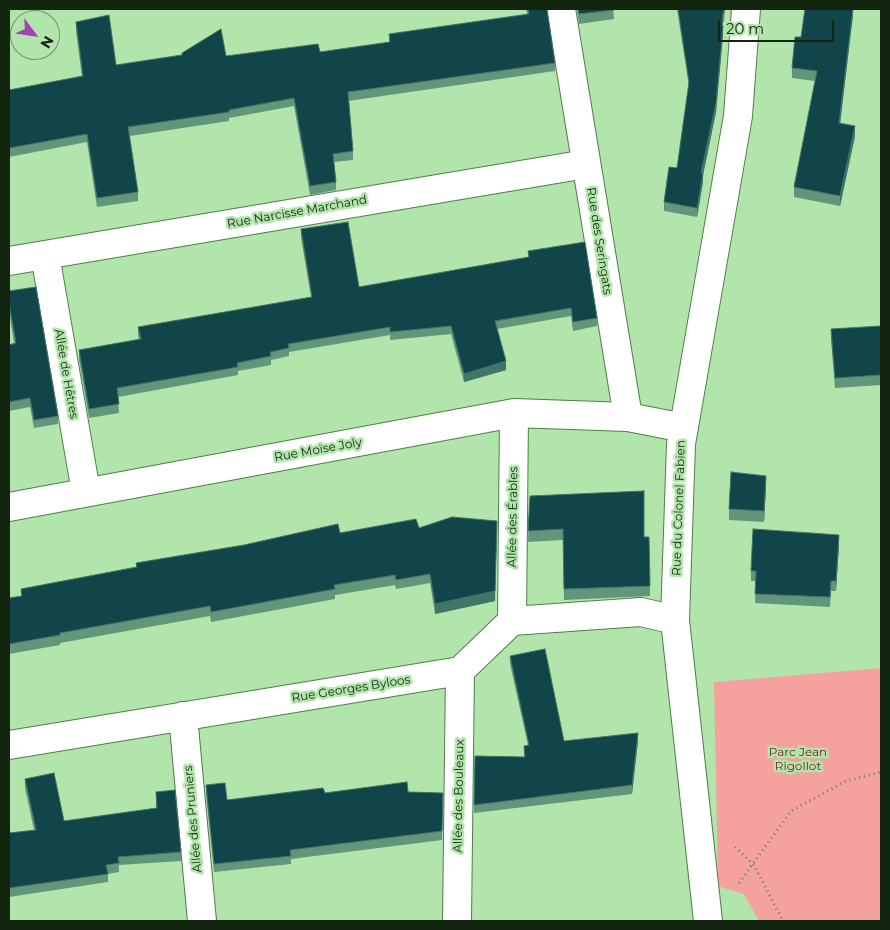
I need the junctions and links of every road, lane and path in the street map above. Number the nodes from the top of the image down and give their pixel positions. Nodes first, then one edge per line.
1 (561, 9) edge
2 (746, 9) edge
3 (586, 164) junction
4 (45, 255) junction
5 (9, 261) edge
6 (514, 413) junction
7 (628, 417) junction
8 (684, 428) junction
9 (86, 492) junction
10 (9, 507) edge
11 (675, 620) junction
12 (512, 621) junction
13 (460, 671) junction
14 (183, 716) junction
15 (9, 745) edge
16 (881, 772) edge
17 (734, 846) dead end
18 (754, 865) junction
19 (737, 886) dead end
20 (202, 921) edge
21 (457, 921) edge
22 (708, 921) edge
23 (783, 921) edge

1 - 3 street, Rue des Seringats
2 - 8 street, Rue du Colonel Fabien
3 - 4 street, Rue Narcisse Marchand
3 - 7 street, Rue des Seringats
4 - 5 street, Rue Narcisse Marchand
4 - 9 street, Allée de Hêtres
6 - 7 street, Rue Moïse Joly
6 - 9 street, Rue Moïse Joly
6 - 12 street, Allée des Érables
7 - 8 street
8 - 11 street, Rue du Colonel Fabien
9 - 10 street, Rue Moïse Joly
11 - 12 street
11 - 22 street, Rue du Colonel Fabien
12 - 13 street
13 - 14 street, Rue Georges Byloos
13 - 21 street, Allée des Bouleaux
14 - 15 street, Rue Georges Byloos
14 - 20 street, Allée des Pruniers
16 - 18 path
17 - 18 path
18 - 19 path
18 - 23 path

